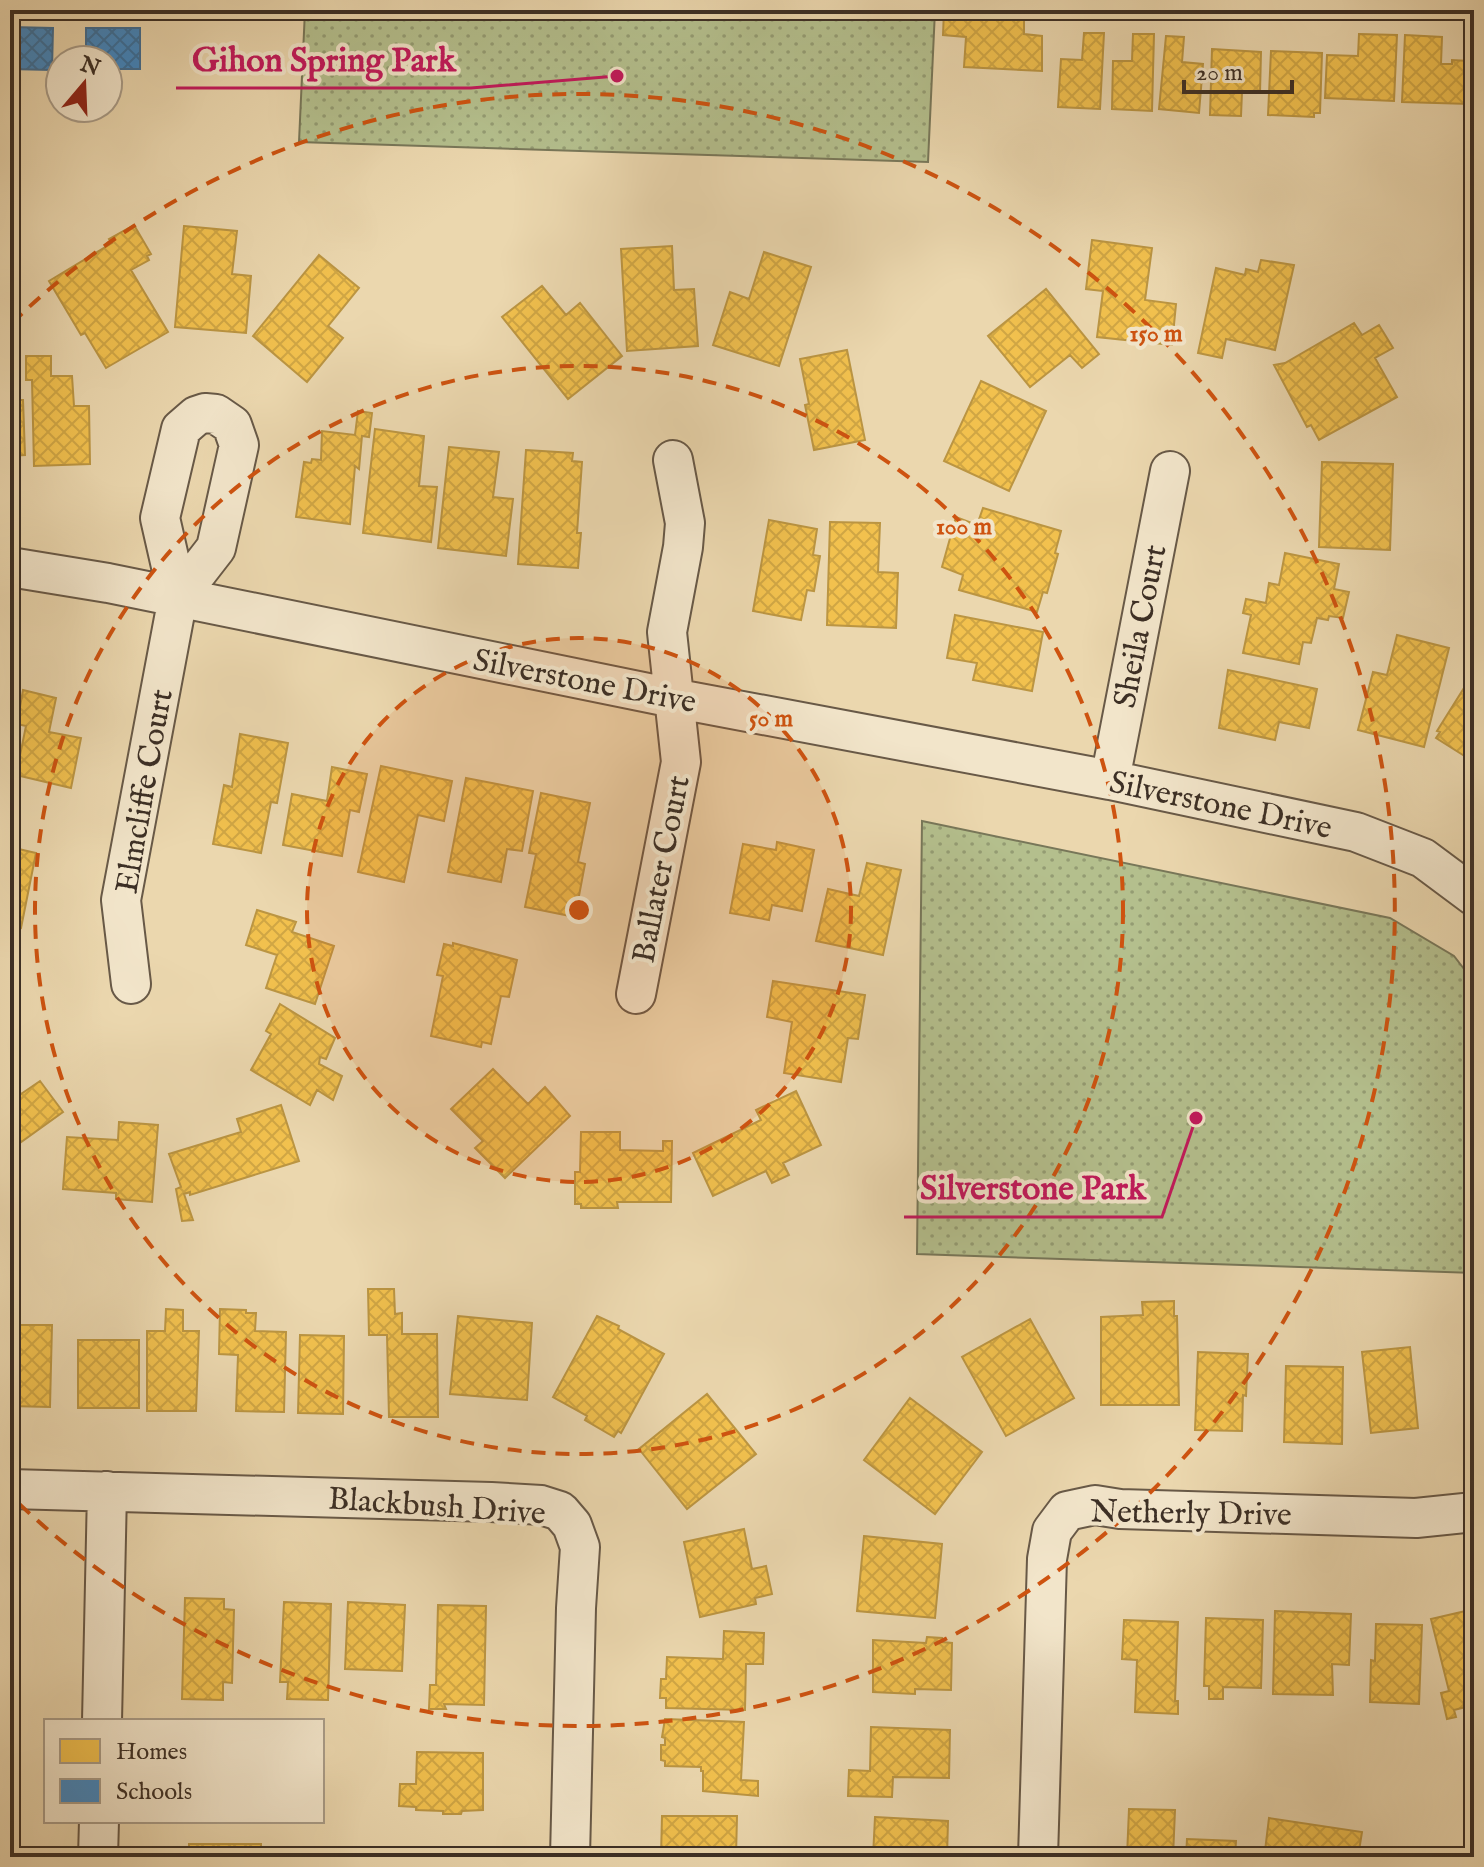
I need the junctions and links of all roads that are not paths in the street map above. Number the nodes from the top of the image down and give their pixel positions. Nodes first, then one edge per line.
1 (673, 460) dead end
2 (1170, 471) dead end
3 (10, 567) edge
4 (178, 597) junction
5 (673, 698) junction
6 (1110, 780) junction
7 (1474, 896) edge
8 (131, 984) dead end
9 (636, 994) dead end
10 (10, 1489) edge
11 (107, 1491) junction
12 (1474, 1512) edge
13 (102, 1719) edge
14 (99, 1823) edge
15 (98, 1857) edge
16 (570, 1857) edge
17 (1038, 1857) edge

1 - 5 street, Ballater Court
2 - 6 street, Sheila Court
3 - 4 street, Silverstone Drive
4 - 5 street, Silverstone Drive
4 - 8 street, Elmcliffe Court
5 - 6 street, Silverstone Drive
5 - 9 street, Ballater Court
6 - 7 street, Silverstone Drive
10 - 11 street, Blackbush Drive
11 - 13 street
11 - 16 street, Blackbush Drive
12 - 17 street, Netherly Drive
14 - 15 street

